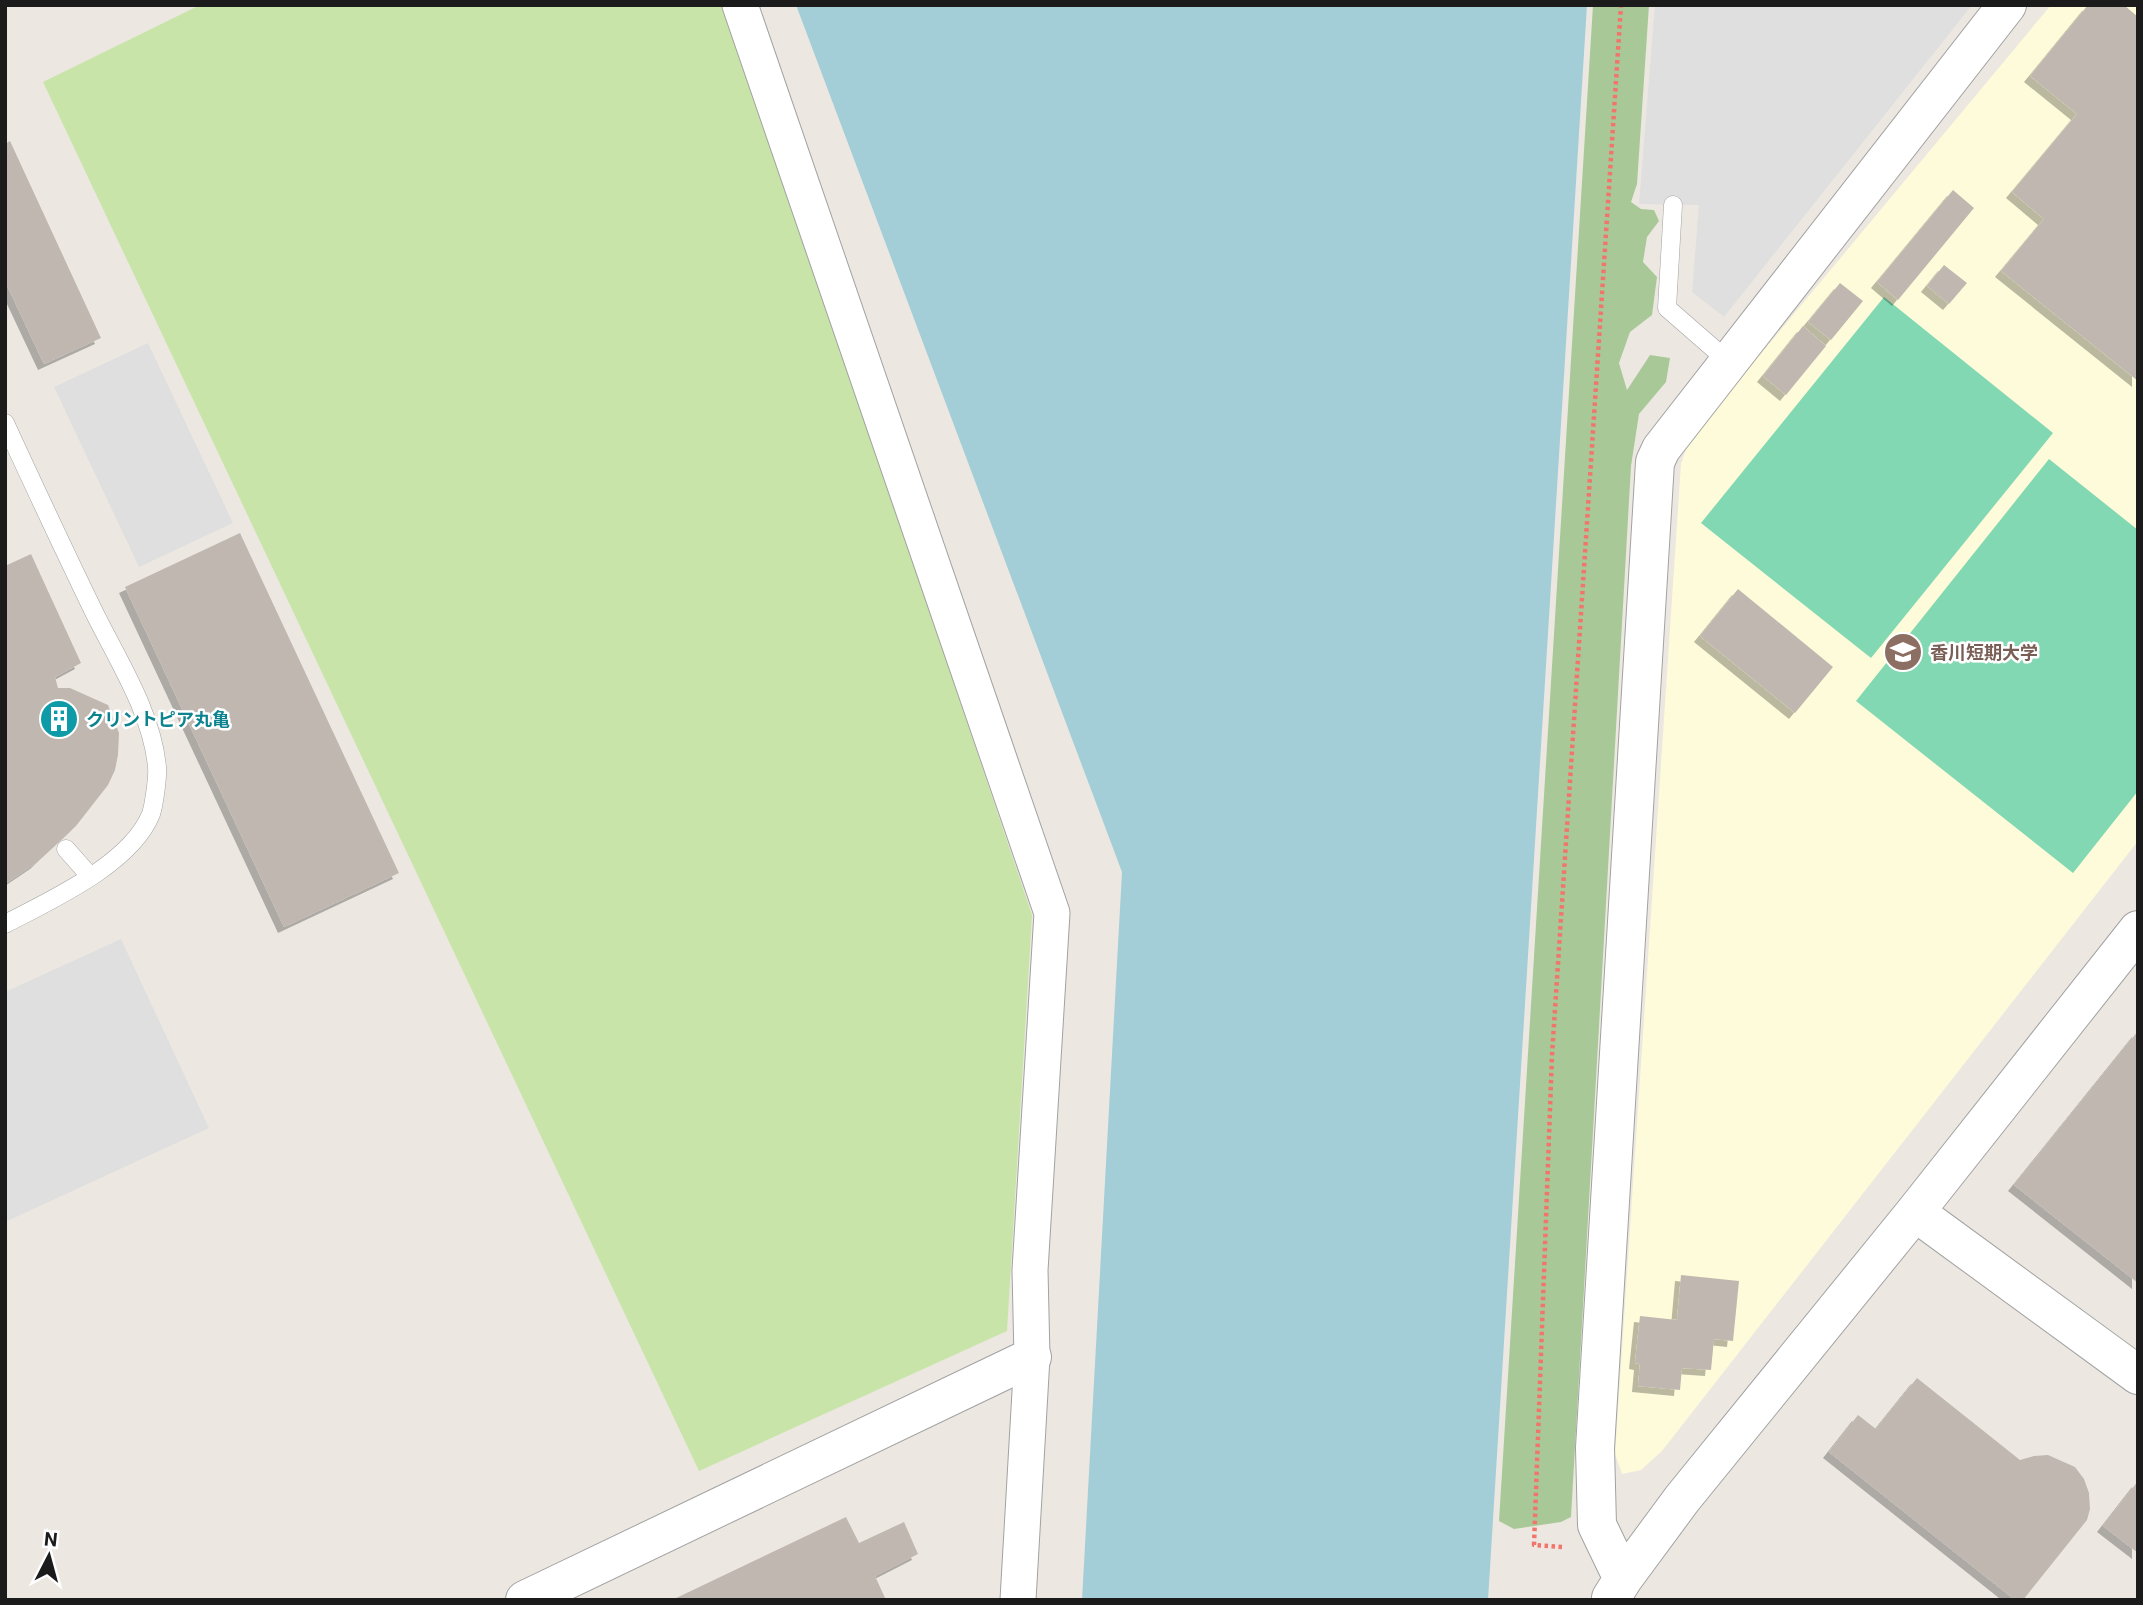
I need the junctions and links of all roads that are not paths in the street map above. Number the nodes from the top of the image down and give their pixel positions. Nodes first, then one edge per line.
1 (740, 5) edge
2 (2007, 5) edge
3 (1673, 205) dead end
4 (1729, 362) junction
5 (5, 423) edge
6 (66, 849) dead end
7 (90, 876) junction
8 (5, 924) edge
9 (2138, 930) edge
10 (1915, 1212) junction
11 (1032, 1357) junction
12 (2138, 1375) edge
13 (1617, 1589) edge
14 (525, 1600) edge
15 (1018, 1600) edge

1 - 11 street
2 - 4 street
3 - 4 lane
4 - 13 street
5 - 7 lane
6 - 7 lane
7 - 8 lane
9 - 10 street
10 - 12 street
10 - 13 street
11 - 14 street
11 - 15 street

